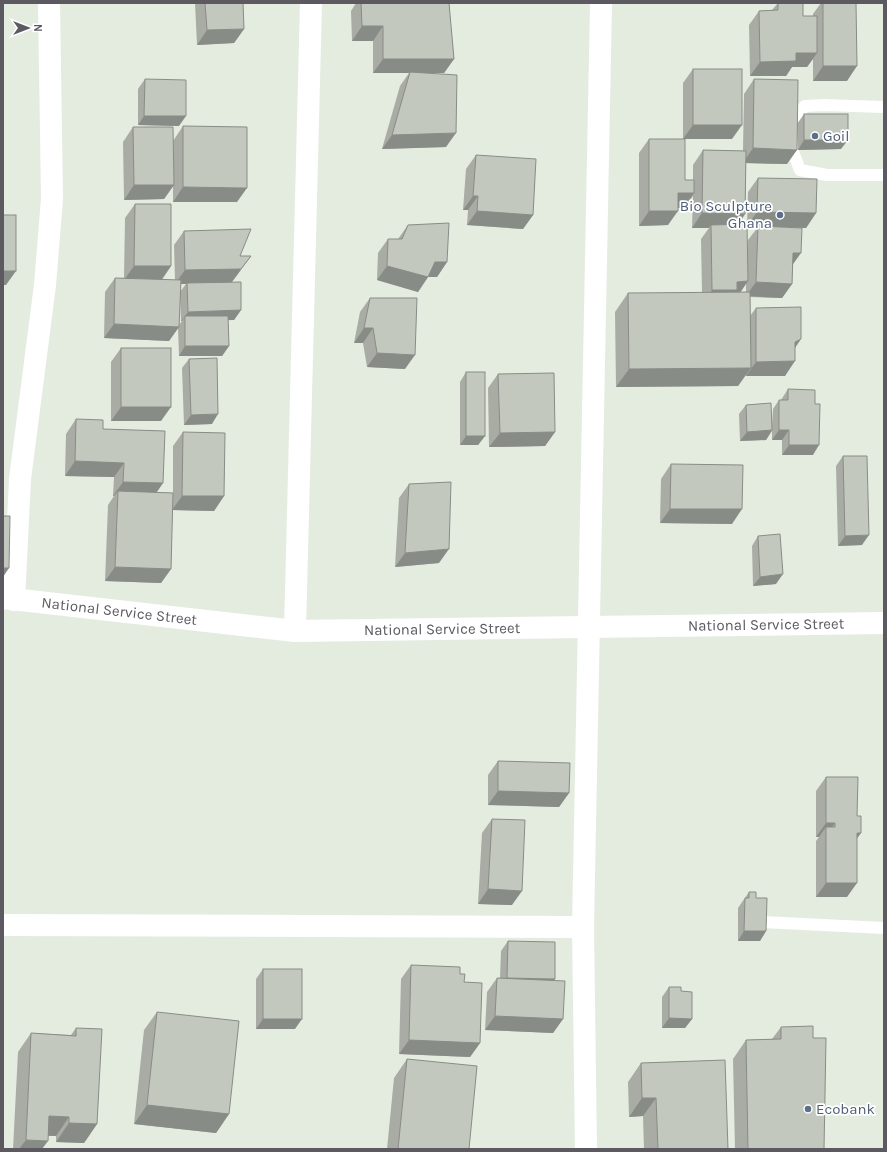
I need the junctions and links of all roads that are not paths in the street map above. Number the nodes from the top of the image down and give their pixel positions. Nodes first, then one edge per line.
1 (49, 3) edge
2 (311, 3) edge
3 (600, 3) edge
4 (884, 107) edge
5 (884, 175) edge
6 (9, 599) edge
7 (884, 623) edge
8 (589, 628) junction
9 (296, 631) junction
10 (762, 922) edge
11 (3, 925) edge
12 (583, 927) junction
13 (884, 928) edge
14 (586, 1149) edge

1 - 6 street
2 - 9 street
3 - 8 street
4 - 5 lane
6 - 9 street, National Service Street
7 - 8 street, National Service Street
8 - 9 street, National Service Street
8 - 12 street
10 - 13 lane
11 - 12 street
12 - 14 street

